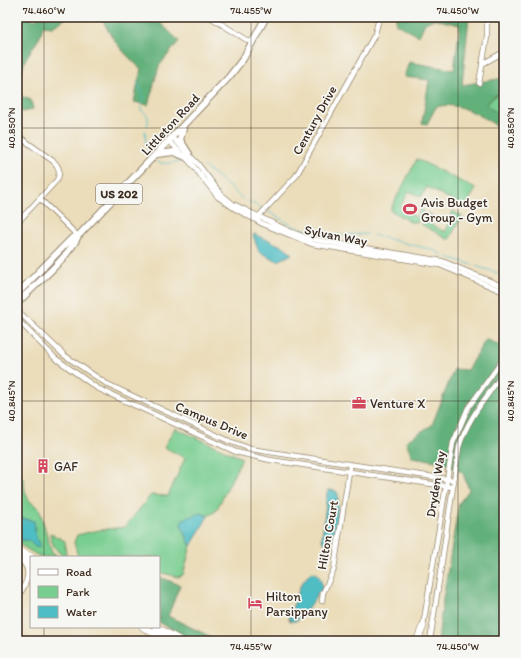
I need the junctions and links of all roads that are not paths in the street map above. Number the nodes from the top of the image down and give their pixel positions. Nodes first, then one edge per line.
1 (210, 17) edge
2 (266, 17) edge
3 (488, 17) edge
4 (378, 22) dead end
5 (252, 43) junction
6 (504, 52) edge
7 (482, 64) junction
8 (479, 83) dead end
9 (184, 126) junction
10 (17, 135) edge
11 (22, 139) junction
12 (171, 139) junction
13 (17, 146) edge
14 (157, 154) junction
15 (187, 156) junction
16 (40, 198) junction
17 (257, 218) junction
18 (17, 222) edge
19 (78, 236) junction
20 (29, 284) junction
21 (17, 288) edge
22 (503, 289) edge
23 (17, 294) edge
24 (17, 303) edge
25 (17, 310) edge
26 (18, 320) edge
27 (504, 358) edge
28 (504, 372) edge
29 (350, 465) junction
30 (349, 472) junction
31 (446, 479) junction
32 (453, 480) junction
33 (445, 486) junction
34 (452, 487) junction
35 (17, 555) edge
36 (30, 557) edge
37 (30, 564) edge
38 (30, 576) edge
39 (17, 599) edge
40 (322, 601) dead end
41 (423, 626) junction
42 (145, 628) edge
43 (158, 628) edge
44 (168, 641) edge
45 (181, 641) edge
46 (417, 641) edge
47 (422, 641) edge
48 (430, 641) edge

1 - 5 street
2 - 5 main road, Littleton Road / US 202
3 - 7 street
4 - 17 street, Century Drive
5 - 9 main road, Littleton Road / US 202
6 - 7 street
7 - 8 street
9 - 12 main road, Littleton Road / US 202
9 - 15 main road
10 - 11 street
11 - 13 street
11 - 16 street
12 - 14 main road, Littleton Road / US 202
12 - 15 street, Sylvan Way
14 - 15 main road
14 - 19 main road, Littleton Road / US 202
15 - 17 street, Sylvan Way
16 - 18 street
16 - 19 street
17 - 22 street, Sylvan Way
19 - 20 main road, Littleton Road / US 202
19 - 24 main road, Littleton Road / US 202
20 - 21 main road
20 - 23 main road, Littleton Road / US 202
25 - 29 street, Campus Drive
26 - 30 street, Campus Drive
27 - 31 street, Dryden Way
28 - 32 street, Dryden Way
29 - 30 street, Hilton Court
29 - 31 street, Campus Drive
30 - 33 street, Campus Drive
30 - 40 street, Hilton Court
31 - 32 street, Campus Drive
31 - 33 street, Dryden Way
32 - 34 street, Dryden Way
33 - 34 street, Campus Drive
33 - 41 street, Dryden Way
34 - 48 street, Dryden Way
35 - 36 highway
35 - 37 highway
35 - 38 street
38 - 39 street
41 - 46 highway
41 - 47 highway
42 - 44 highway
43 - 45 highway

